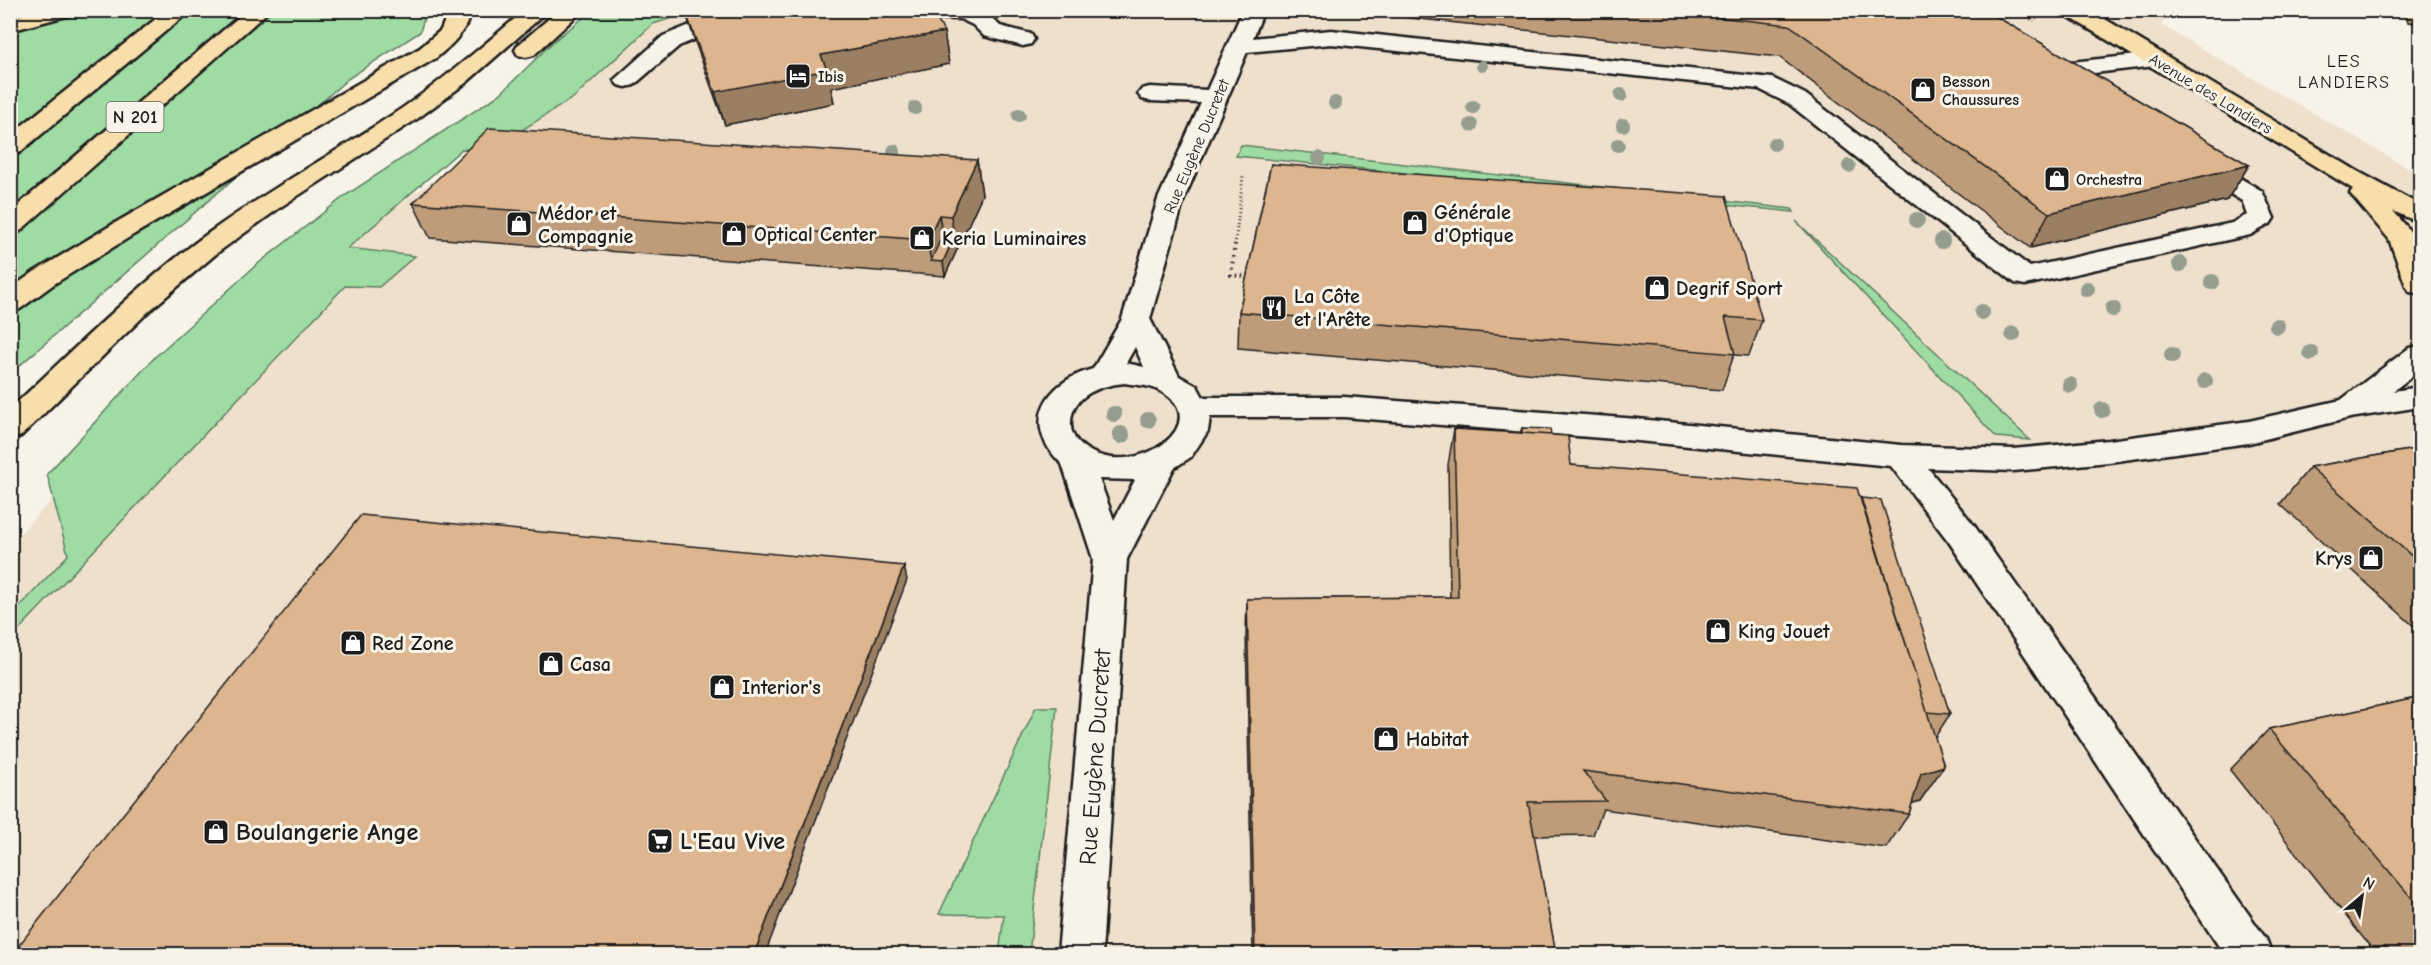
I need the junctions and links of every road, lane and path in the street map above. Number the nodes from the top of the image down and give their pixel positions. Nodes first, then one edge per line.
1 (62, 10) edge
2 (181, 10) edge
3 (260, 10) edge
4 (460, 10) edge
5 (508, 10) edge
6 (539, 10) edge
7 (573, 10) edge
8 (778, 10) edge
9 (841, 10) edge
10 (1254, 10) edge
11 (2074, 10) edge
12 (10, 25) edge
13 (1023, 39) dead end
14 (1239, 46) junction
15 (2156, 60) junction
16 (626, 81) dead end
17 (2073, 90) edge
18 (1150, 94) dead end
19 (1216, 97) junction
20 (10, 148) edge
21 (2173, 149) edge
22 (1243, 176) dead end
23 (2348, 176) junction
24 (273, 200) junction
25 (2421, 215) edge
26 (10, 226) edge
27 (1253, 277) edge
28 (2421, 286) edge
29 (10, 303) edge
30 (1137, 319) junction
31 (2421, 355) edge
32 (1104, 376) junction
33 (1166, 380) junction
34 (2421, 397) edge
35 (1195, 407) junction
36 (2350, 408) junction
37 (10, 428) edge
38 (1901, 456) junction
39 (1076, 458) junction
40 (1161, 462) junction
41 (1110, 559) junction
42 (1080, 954) edge
43 (2250, 954) edge

1 - 12 main road
2 - 20 main road, N 201
3 - 26 main road, N 201
4 - 29 main road
5 - 24 main road
6 - 24 main road
7 - 24 main road
8 - 16 street
9 - 13 street
10 - 14 street, Rue Eugène Ducretet
11 - 15 main road, Avenue des Landiers
14 - 19 street, Rue Eugène Ducretet
14 - 21 street
15 - 17 street
15 - 23 main road, Avenue des Landiers
18 - 19 street
19 - 30 street, Rue Eugène Ducretet
22 - 27 path
23 - 25 main road, Avenue des Landiers
23 - 28 main road, Avenue des Landiers
24 - 37 main road
30 - 32 street, Rue Eugène Ducretet
30 - 33 street
31 - 36 street
32 - 33 street
32 - 39 street
33 - 35 street
34 - 36 street
35 - 38 street
35 - 40 street
36 - 38 street
38 - 43 street
39 - 40 street
39 - 41 street, Rue Eugène Ducretet
40 - 41 street, Rue Eugène Ducretet
41 - 42 street, Rue Eugène Ducretet

